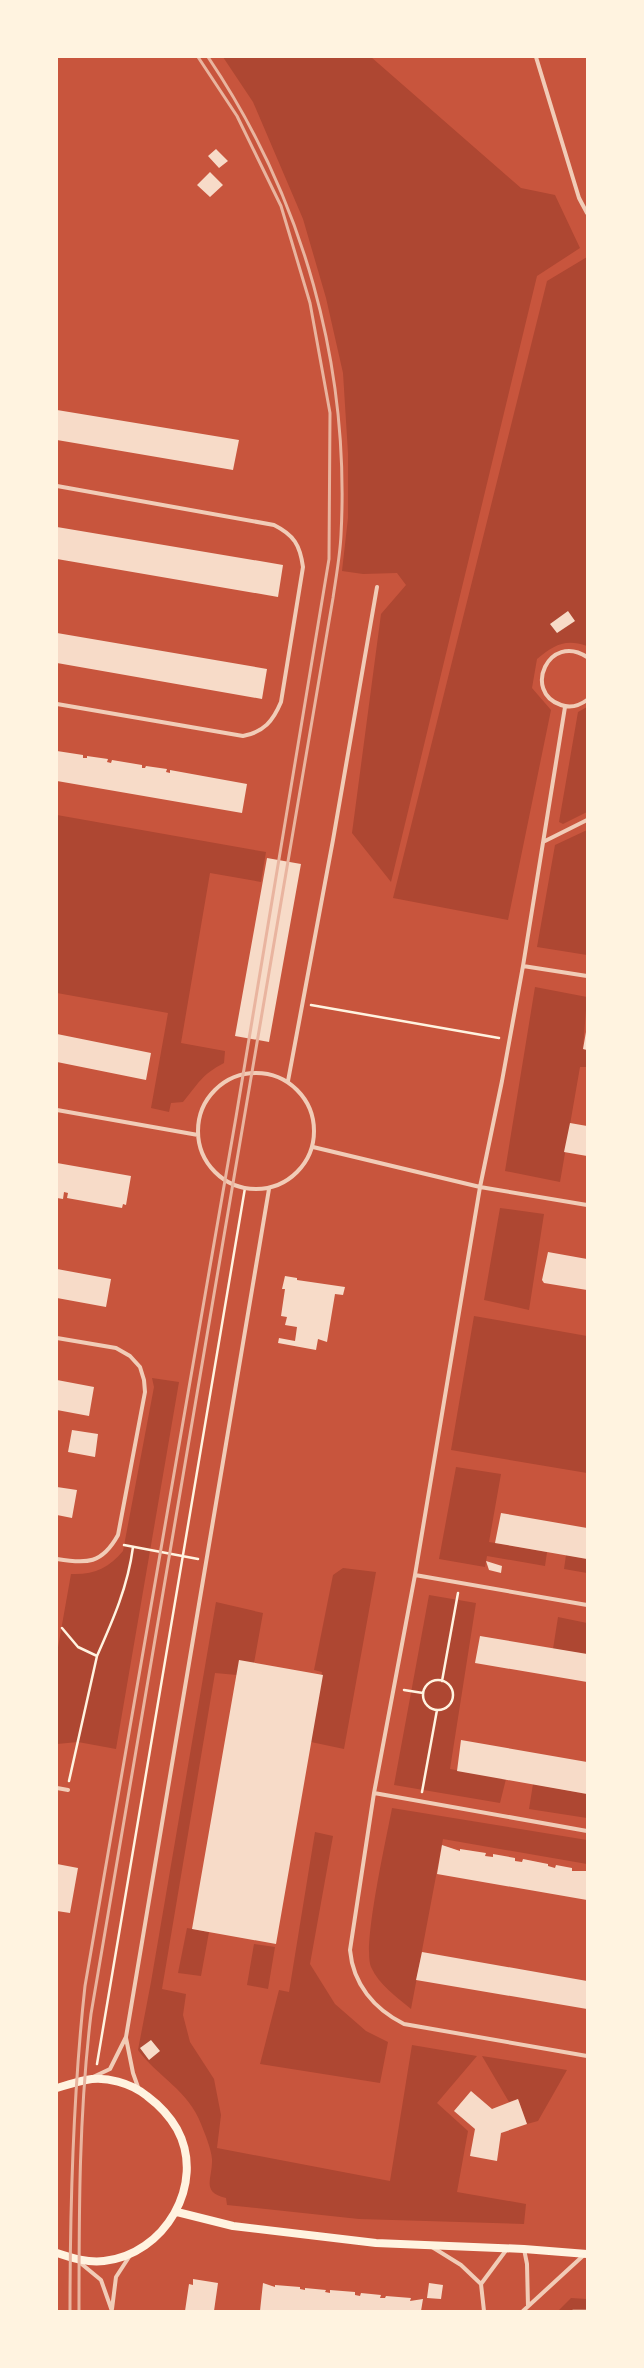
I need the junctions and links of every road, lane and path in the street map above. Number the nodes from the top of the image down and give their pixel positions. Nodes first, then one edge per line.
1 (536, 57) edge
2 (587, 213) edge
3 (57, 486) edge
4 (377, 588) dead end
5 (587, 657) edge
6 (587, 700) edge
7 (57, 704) edge
8 (565, 707) junction
9 (587, 820) edge
10 (545, 841) junction
11 (523, 966) junction
12 (587, 976) edge
13 (302, 1003) junction
14 (510, 1040) junction
15 (288, 1081) junction
16 (57, 1110) edge
17 (198, 1135) junction
18 (313, 1147) junction
19 (480, 1187) junction
20 (245, 1188) junction
21 (269, 1189) junction
22 (587, 1205) edge
23 (57, 1338) edge
24 (114, 1544) junction
25 (133, 1547) junction
26 (183, 1556) junction
27 (57, 1559) edge
28 (415, 1575) junction
29 (460, 1583) junction
30 (587, 1604) edge
31 (62, 1628) dead end
32 (97, 1656) junction
33 (442, 1681) junction
34 (394, 1688) junction
35 (423, 1693) junction
36 (437, 1710) junction
37 (57, 1788) edge
38 (68, 1790) joint
39 (374, 1793) junction
40 (420, 1802) junction
41 (587, 1831) edge
42 (126, 2037) junction
43 (587, 2056) edge
44 (95, 2076) junction
45 (87, 2080) junction
46 (57, 2088) edge
47 (139, 2090) junction
48 (177, 2212) junction
49 (428, 2245) junction
50 (508, 2248) junction
51 (524, 2249) junction
52 (57, 2253) edge
53 (132, 2254) junction
54 (586, 2254) edge
55 (76, 2260) junction
56 (481, 2284) junction
57 (528, 2306) junction
58 (112, 2311) edge
59 (484, 2311) edge
60 (523, 2311) edge
61 (572, 2311) edge
62 (587, 2311) edge

1 - 2 street
3 - 7 street
4 - 13 street
5 - 8 street
6 - 8 street
8 - 10 street
9 - 10 street
10 - 11 street
11 - 12 street
11 - 14 street
13 - 14 path
13 - 15 street
14 - 19 street
15 - 17 street
15 - 18 street
16 - 17 street
17 - 20 street
18 - 19 street
18 - 21 street
19 - 22 street
19 - 28 street
20 - 21 street
20 - 26 path
21 - 42 street
23 - 24 street
24 - 25 path
24 - 27 street
25 - 26 path
25 - 32 path
26 - 44 path
28 - 29 street
28 - 34 street
29 - 30 street
29 - 33 path
31 - 32 path
32 - 38 path
33 - 35 path
33 - 36 path
34 - 35 path
34 - 39 street
35 - 36 path
36 - 40 path
37 - 38 street
39 - 40 street
39 - 43 street
40 - 41 street
42 - 44 street
42 - 47 street
44 - 45 street
45 - 46 main road
45 - 47 main road
47 - 48 main road
48 - 49 main road
48 - 53 main road
49 - 50 main road
49 - 56 street
50 - 51 main road
50 - 56 street
51 - 54 main road
51 - 57 street
52 - 55 main road
53 - 55 main road
53 - 58 street
54 - 57 street
55 - 58 street
56 - 59 street
57 - 60 street
61 - 62 path

